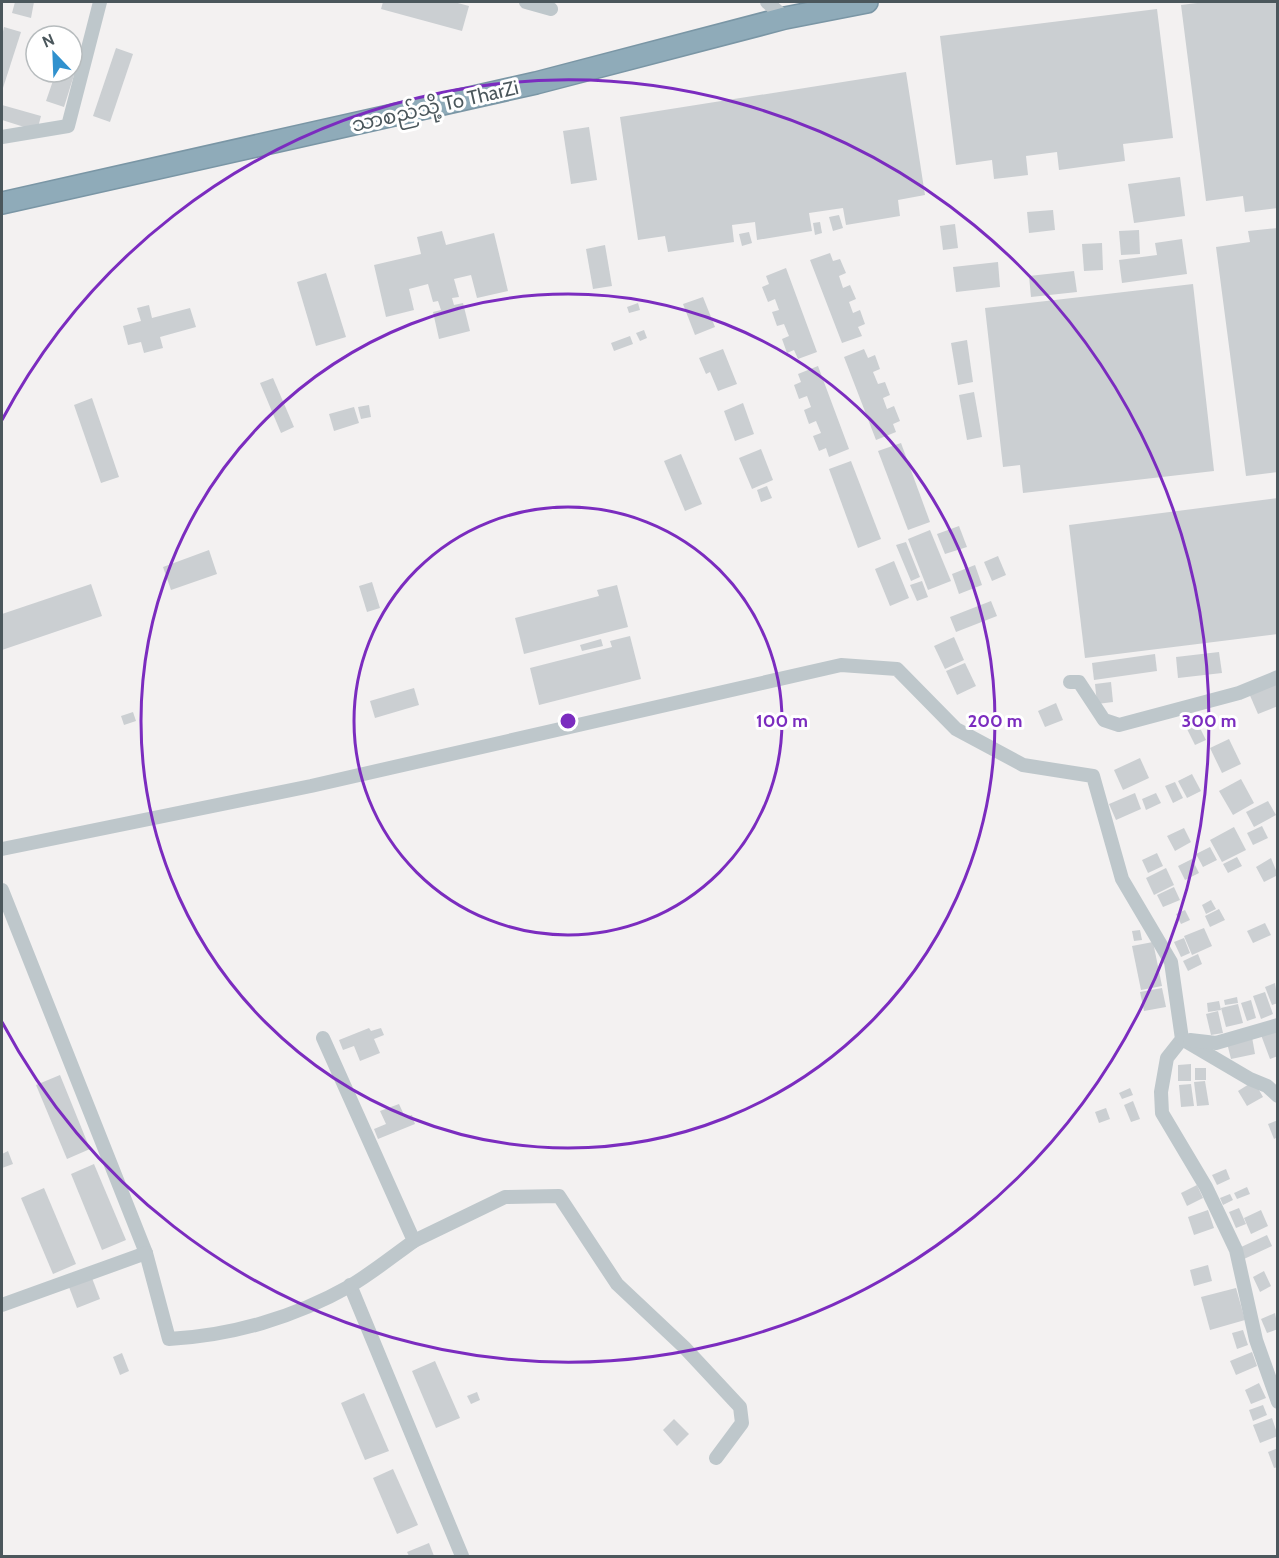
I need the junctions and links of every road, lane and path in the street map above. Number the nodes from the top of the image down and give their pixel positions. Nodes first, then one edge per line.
1 (100, 2) edge
2 (526, 2) edge
3 (767, 2) edge
4 (855, 3) edge
5 (551, 9) dead end
6 (785, 18) junction
7 (2, 137) edge
8 (2, 203) edge
9 (1278, 677) edge
10 (1070, 682) dead end
11 (2, 849) edge
12 (2, 890) edge
13 (1278, 1024) edge
14 (323, 1038) dead end
15 (1182, 1039) junction
16 (1278, 1096) edge
17 (414, 1241) junction
18 (146, 1253) junction
19 (350, 1285) junction
20 (2, 1305) edge
21 (1278, 1402) edge
22 (716, 1458) dead end
23 (462, 1557) edge

1 - 7 street
2 - 5 street
3 - 6 street
4 - 6 highway, သာစည်သို့ To TharZi
6 - 8 highway, သာစည်သို့ To TharZi
9 - 10 street
11 - 15 street
12 - 18 street
13 - 15 street
14 - 17 street
15 - 16 street
15 - 21 street
17 - 19 street
17 - 22 street
18 - 19 street
18 - 20 street
19 - 23 street

